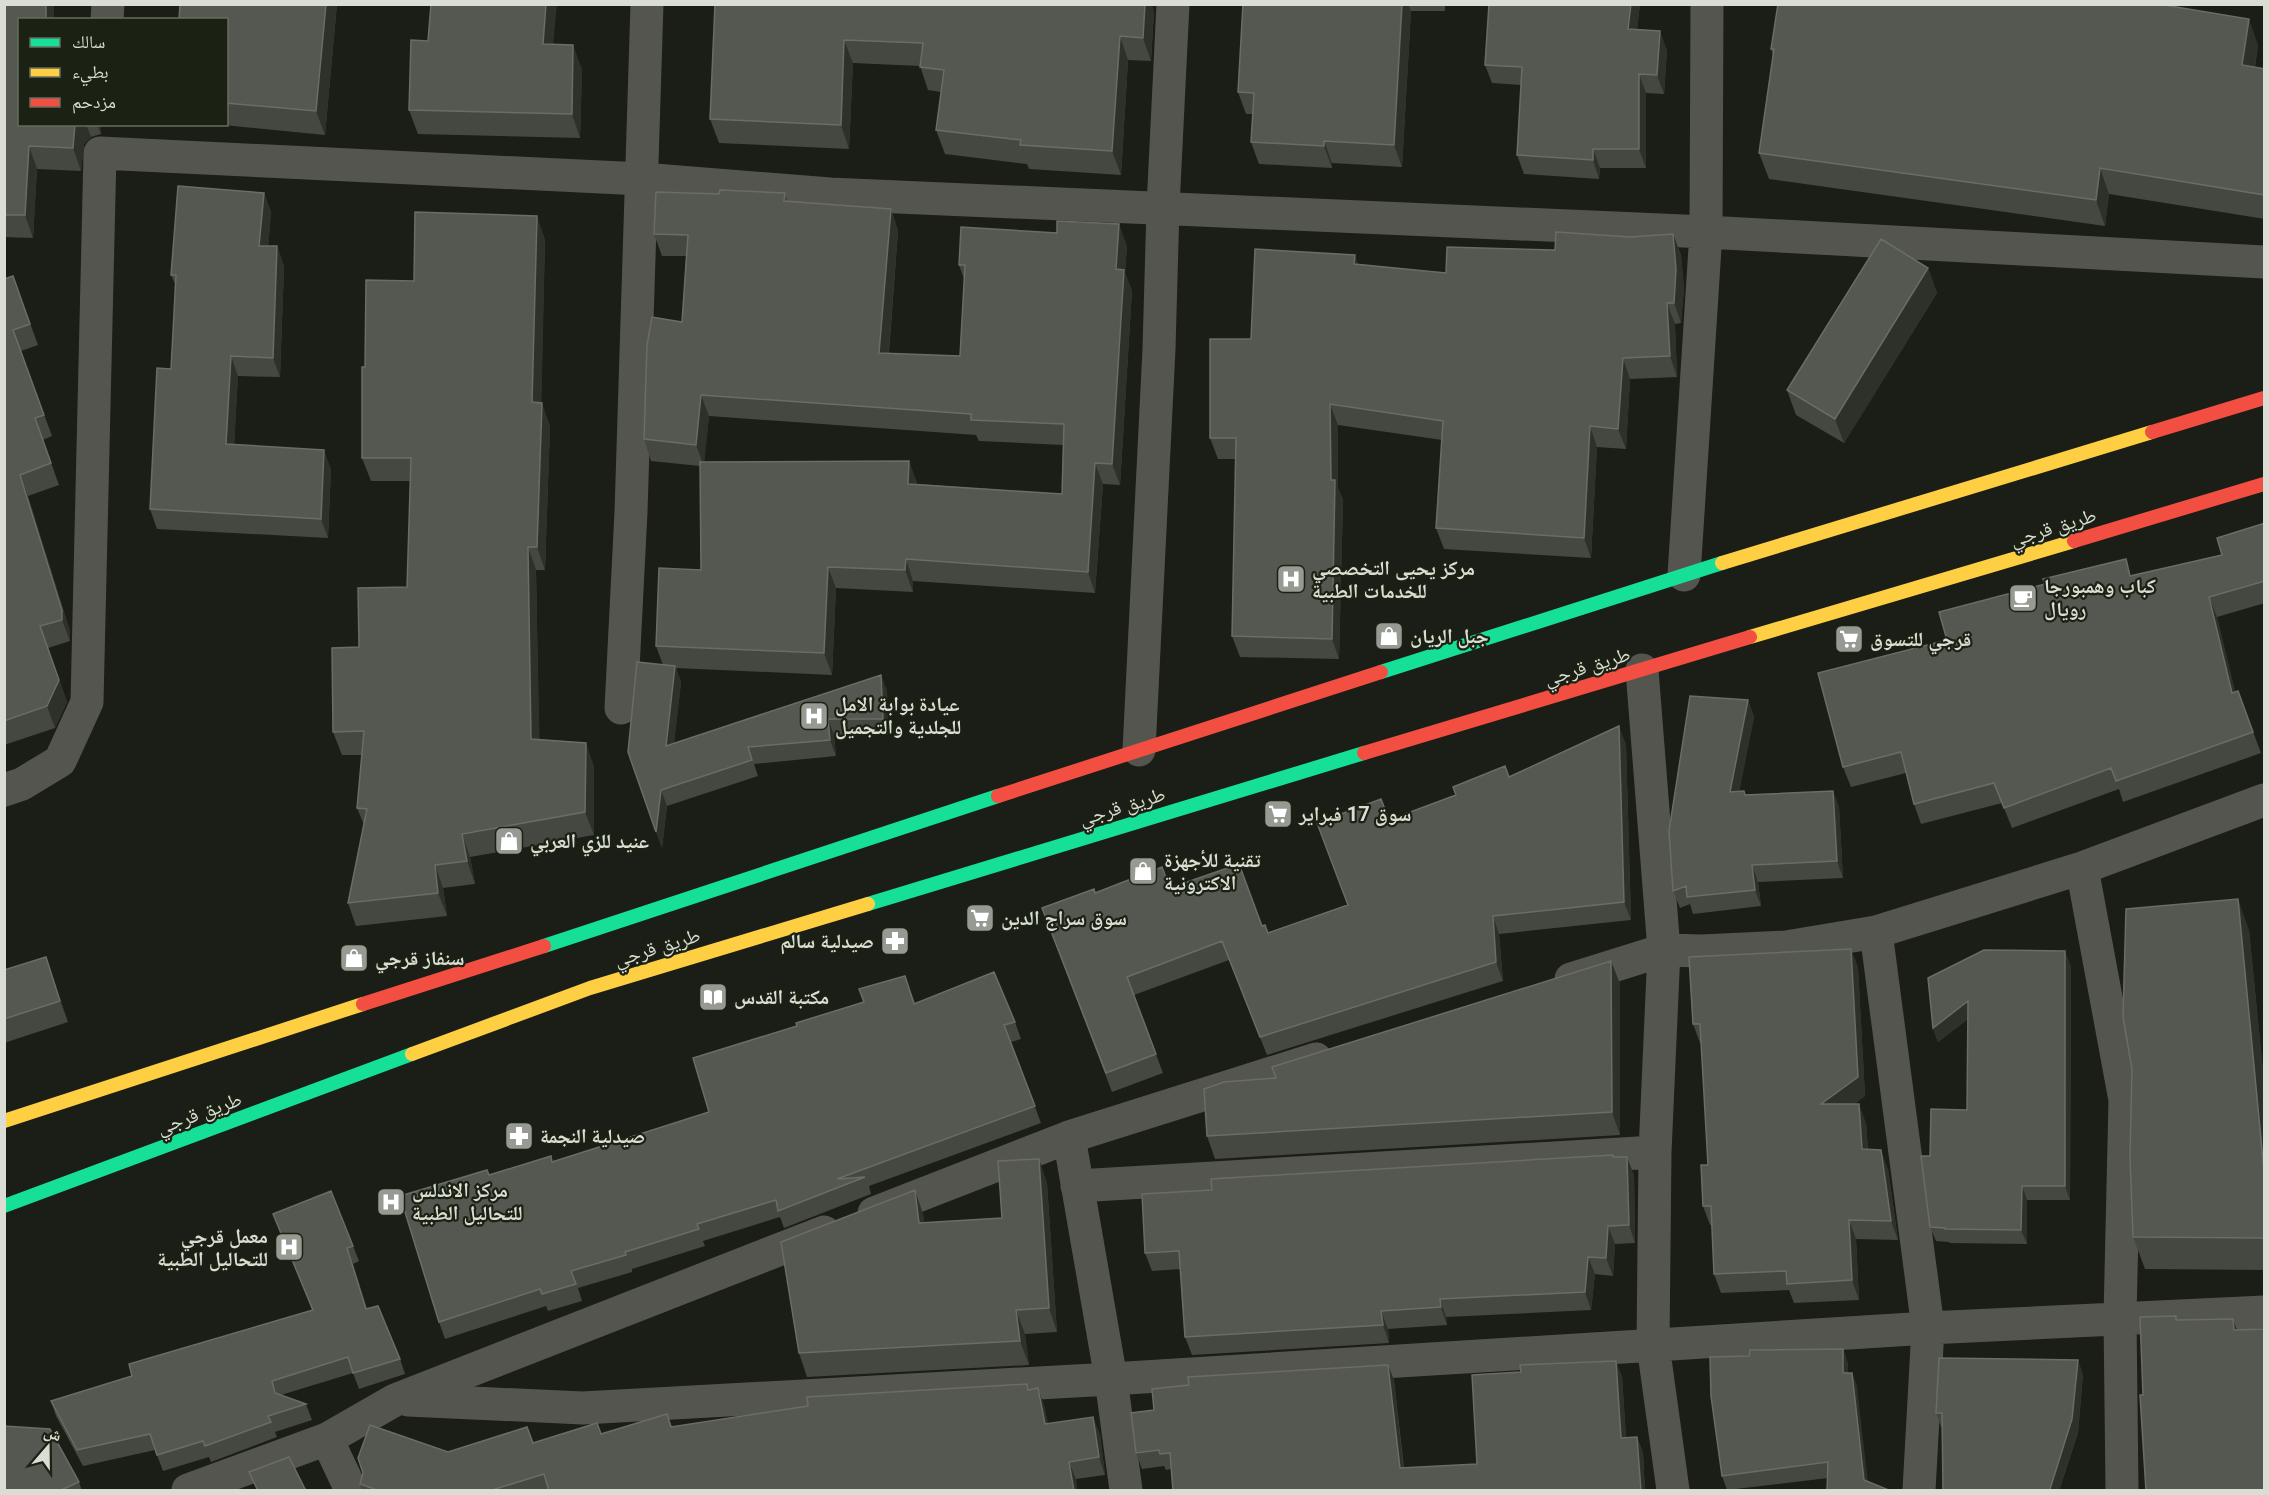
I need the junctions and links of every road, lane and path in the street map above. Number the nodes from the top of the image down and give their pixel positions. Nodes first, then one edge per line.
1 (647, 4) edge
2 (1173, 4) edge
3 (1707, 4) edge
4 (100, 139) edge
5 (642, 179) junction
6 (1163, 207) junction
7 (1706, 232) junction
8 (2265, 262) edge
9 (2265, 398) edge
10 (2265, 484) edge
11 (1683, 575) junction
12 (1642, 670) junction
13 (621, 708) dead end
14 (1139, 750) junction
15 (4, 790) edge
16 (2265, 800) edge
17 (2082, 868) junction
18 (1876, 932) junction
19 (1665, 950) junction
20 (1539, 990) edge
21 (1344, 1051) edge
22 (4, 1121) edge
23 (1069, 1137) junction
24 (1655, 1152) junction
25 (1077, 1186) junction
26 (4, 1206) edge
27 (2265, 1312) edge
28 (2120, 1317) junction
29 (1928, 1328) junction
30 (1653, 1345) junction
31 (1111, 1379) junction
32 (394, 1400) junction
33 (327, 1439) junction
34 (188, 1491) edge
35 (351, 1491) edge
36 (1126, 1491) edge
37 (1673, 1491) edge
38 (1919, 1491) edge
39 (2122, 1491) edge

1 - 5 street
2 - 6 street
3 - 7 street
4 - 5 street
4 - 15 street
5 - 6 street
5 - 13 street
6 - 7 street
6 - 14 street
7 - 8 street
7 - 11 street
9 - 11 highway, طريق قرجي
10 - 12 highway, طريق قرجي
11 - 14 highway, طريق قرجي
12 - 19 street
12 - 26 highway, طريق قرجي
14 - 22 highway, طريق قرجي
16 - 17 street
17 - 18 street
17 - 28 street
18 - 19 street
18 - 29 street
19 - 20 street
19 - 24 street
21 - 23 street
23 - 25 street
23 - 32 street
24 - 25 street
24 - 30 street
25 - 31 street
27 - 28 street
28 - 29 street
28 - 39 street
29 - 30 street
29 - 38 street
30 - 31 street
30 - 37 street
31 - 32 street
31 - 36 street
32 - 33 street
33 - 34 street
33 - 35 street

